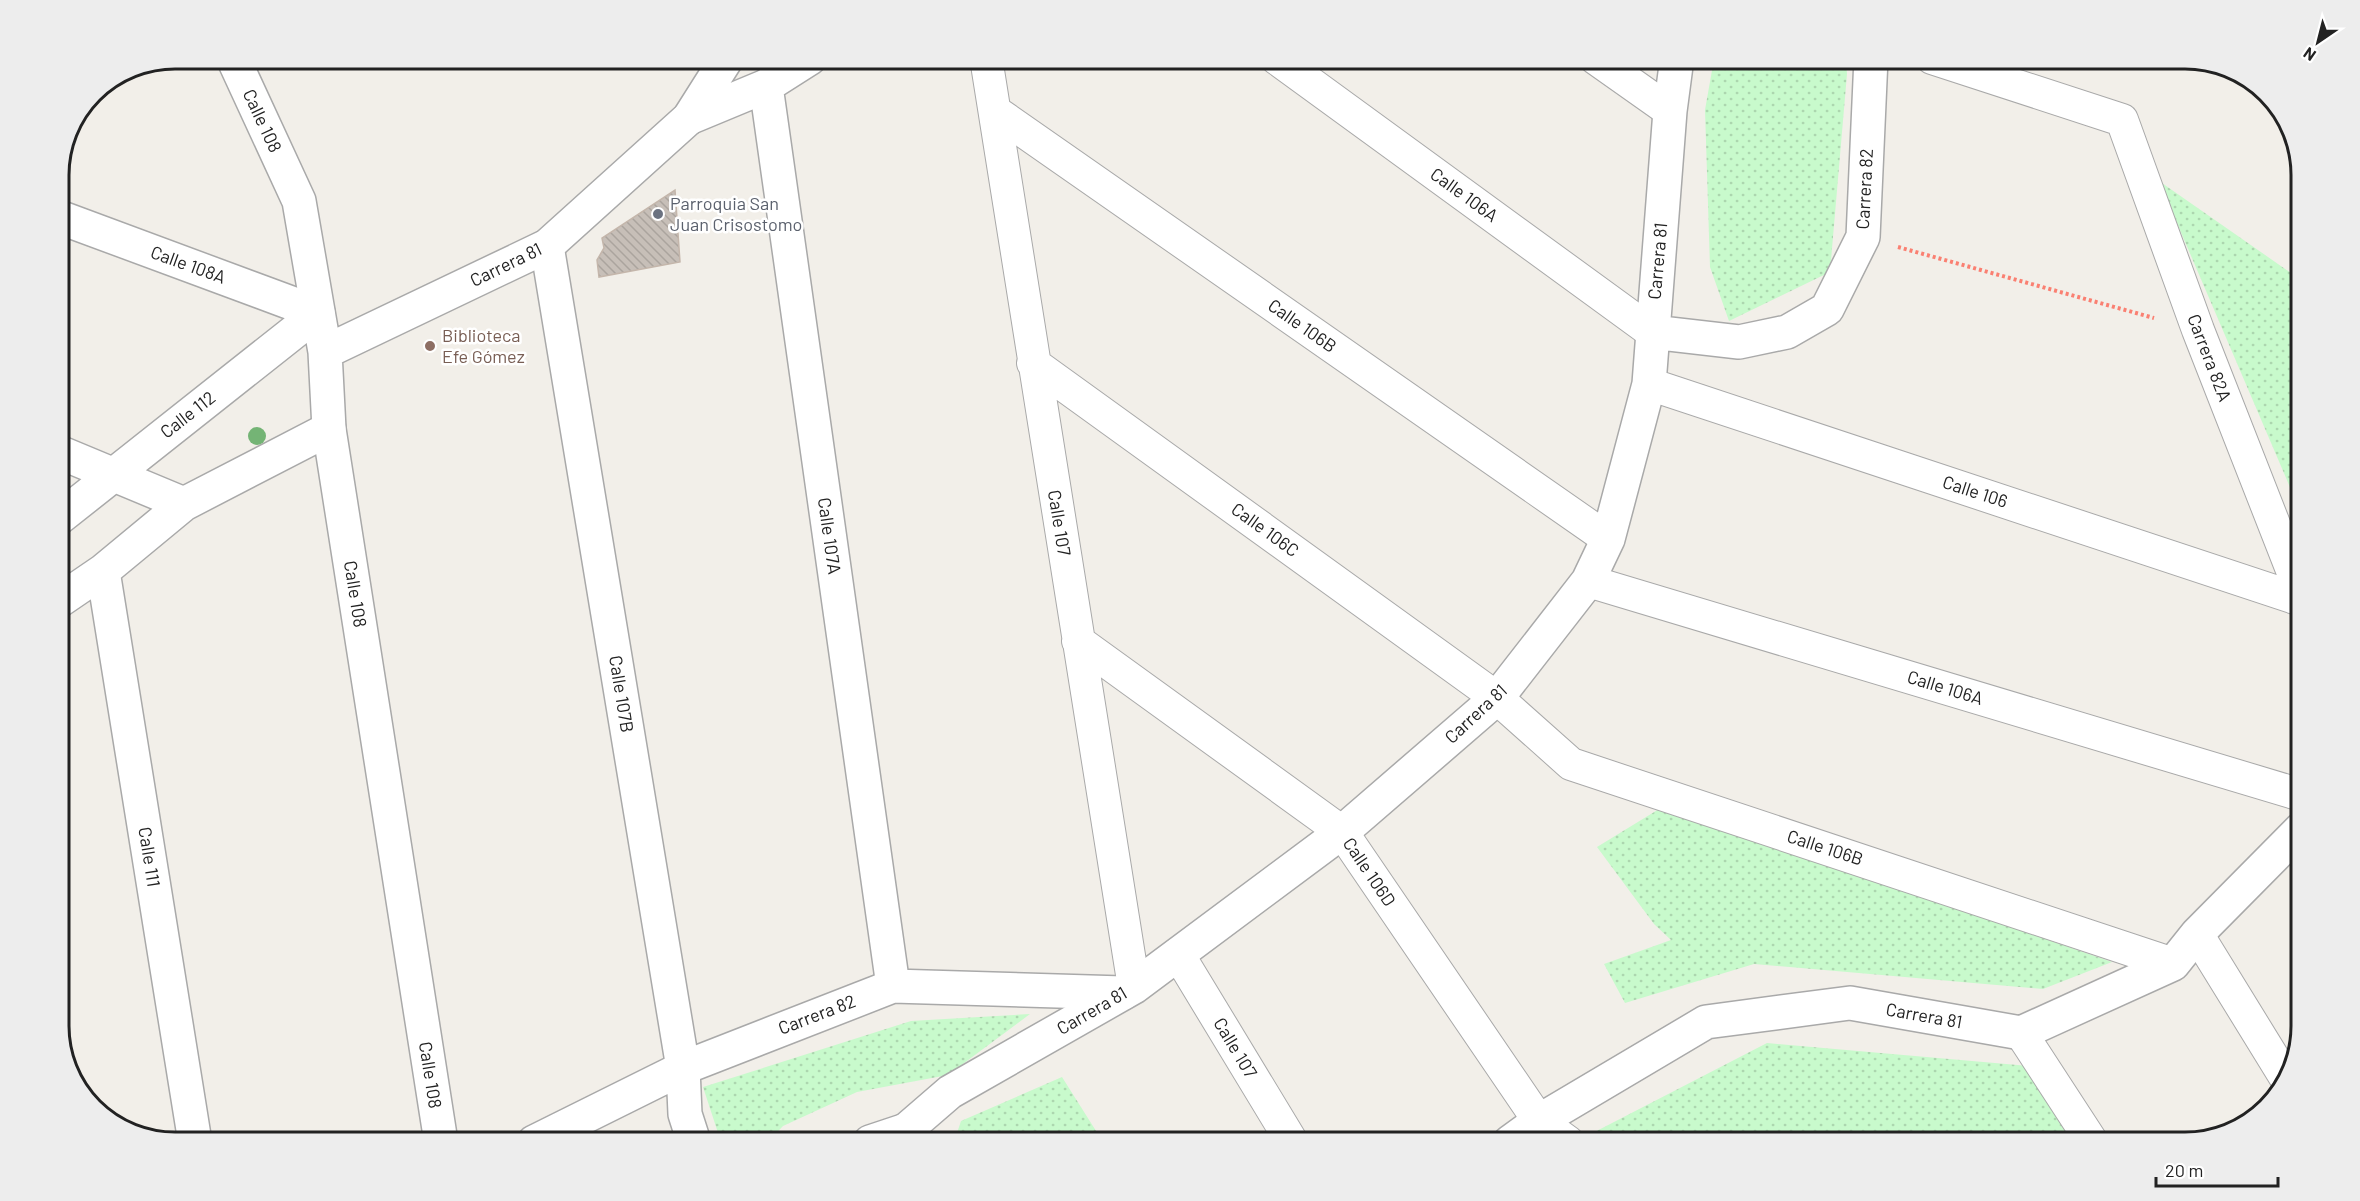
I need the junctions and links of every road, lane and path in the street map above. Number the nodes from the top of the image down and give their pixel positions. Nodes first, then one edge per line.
1 (238, 69) edge
2 (720, 69) edge
3 (793, 69) edge
4 (988, 69) edge
5 (1291, 69) edge
6 (1611, 69) edge
7 (1676, 69) edge
8 (1871, 69) edge
9 (1966, 69) edge
10 (766, 86) junction
11 (1670, 111) junction
12 (996, 112) junction
13 (690, 118) junction
14 (69, 221) edge
15 (1863, 237) junction
16 (547, 246) junction
17 (318, 314) junction
18 (2198, 330) junction
19 (1652, 332) junction
20 (325, 352) junction
21 (1033, 363) junction
22 (1649, 384) junction
23 (329, 429) junction
24 (69, 456) edge
25 (112, 474) junction
26 (184, 504) junction
27 (69, 510) edge
28 (1608, 539) junction
29 (2291, 567) edge
30 (103, 571) junction
31 (1588, 581) junction
32 (69, 594) edge
33 (2291, 597) edge
34 (1078, 641) junction
35 (1497, 698) junction
36 (2291, 792) edge
37 (1342, 832) junction
38 (2291, 839) edge
39 (2197, 934) junction
40 (1178, 954) junction
41 (2173, 964) junction
42 (893, 986) junction
43 (1128, 990) junction
44 (2021, 1033) junction
45 (683, 1068) junction
46 (2281, 1070) edge
47 (1539, 1121) junction
48 (193, 1132) edge
49 (439, 1132) edge
50 (556, 1132) edge
51 (691, 1132) edge
52 (910, 1132) edge
53 (1285, 1132) edge
54 (1524, 1132) edge
55 (1554, 1132) edge
56 (2085, 1132) edge

1 - 17 street, Calle 108
2 - 13 street, Carrera 81
3 - 10 street, Carrera 81
4 - 12 street, Calle 107
5 - 19 street, Calle 106A
6 - 11 street
7 - 11 street, Carrera 81
8 - 15 street, Carrera 82
9 - 18 street, Carrera 82A
10 - 13 street, Carrera 81
10 - 42 street, Calle 107A
11 - 19 street, Carrera 81
12 - 21 street, Calle 107
12 - 28 street, Calle 106B
13 - 16 street, Carrera 81
14 - 17 street, Calle 108A
15 - 18 path
15 - 19 street, Carrera 82
16 - 20 street, Carrera 81
16 - 45 street, Calle 107B
17 - 20 street, Calle 108
17 - 25 street, Calle 112
18 - 29 street, Carrera 82A
19 - 22 street, Carrera 81
20 - 23 street, Calle 108
21 - 34 street, Calle 107
21 - 35 street, Calle 106C
22 - 28 street, Carrera 81
22 - 33 street, Calle 106
23 - 26 street
23 - 49 street, Calle 108
24 - 25 street
25 - 26 street
25 - 27 street, Calle 112
26 - 30 street
28 - 31 street, Carrera 81
30 - 32 street
30 - 48 street, Calle 111
31 - 35 street, Carrera 81
31 - 36 street, Calle 106A
34 - 37 street, Calle 106D
34 - 43 street, Calle 107
35 - 37 street, Carrera 81
35 - 41 street, Calle 106B
37 - 40 street, Carrera 81
37 - 47 street, Calle 106D
38 - 39 street
39 - 41 street
39 - 46 street
40 - 43 street, Carrera 81
40 - 53 street, Calle 107
41 - 44 street
42 - 43 street, Carrera 82
42 - 45 street, Carrera 82
43 - 52 street, Carrera 81
44 - 47 street, Carrera 81
44 - 56 street
45 - 50 street, Carrera 82
45 - 51 street, Calle 107B
47 - 54 street, Carrera 81
47 - 55 street, Calle 106D

